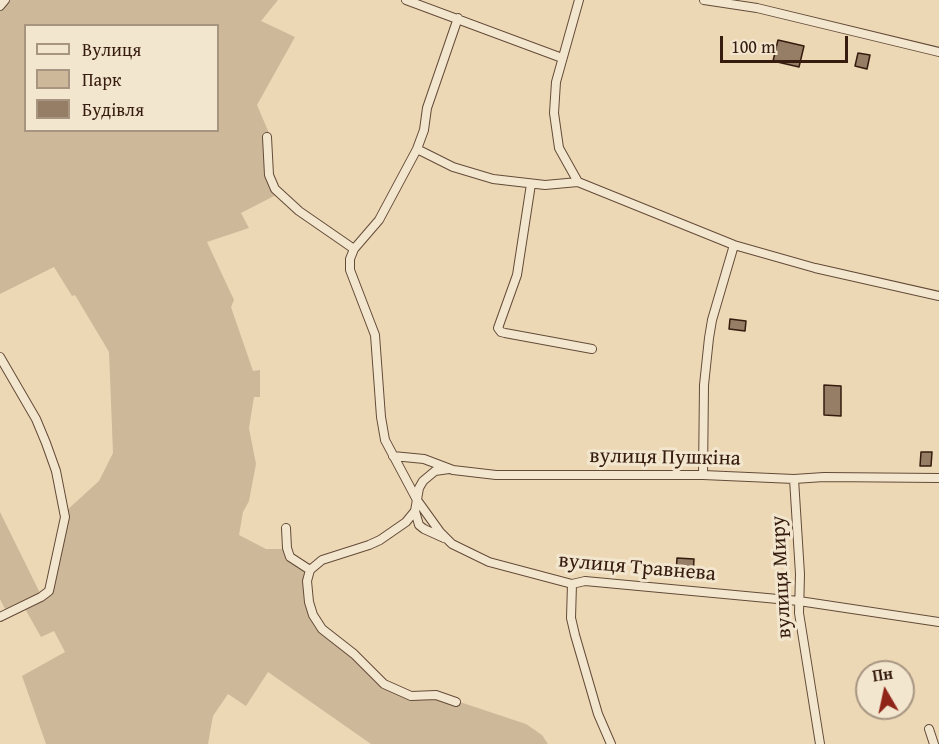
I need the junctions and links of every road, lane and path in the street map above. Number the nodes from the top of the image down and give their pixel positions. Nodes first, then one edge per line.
1 (5, 0) edge
2 (406, 0) edge
3 (579, 0) edge
4 (704, 0) edge
5 (0, 6) edge
6 (458, 18) junction
7 (939, 52) edge
8 (562, 58) junction
9 (267, 136) dead end
10 (417, 149) junction
11 (578, 182) junction
12 (531, 184) junction
13 (734, 245) junction
14 (354, 249) junction
15 (939, 297) edge
16 (592, 349) dead end
17 (0, 357) edge
18 (393, 456) junction
19 (450, 469) junction
20 (703, 476) junction
21 (939, 478) edge
22 (794, 479) junction
23 (417, 500) junction
24 (415, 511) junction
25 (286, 528) dead end
26 (447, 540) junction
27 (310, 570) junction
28 (572, 584) junction
29 (799, 602) junction
30 (0, 617) edge
31 (939, 622) edge
32 (456, 702) dead end
33 (930, 729) dead end
34 (611, 744) edge
35 (820, 744) edge
36 (934, 744) edge

1 - 5 street
2 - 6 street
3 - 8 street
4 - 7 street
6 - 8 street
6 - 10 street
8 - 11 street
9 - 14 street
10 - 12 street
10 - 14 street
11 - 12 street
11 - 13 street
12 - 16 street
13 - 15 street
13 - 20 street
14 - 18 street, вулиця Травнева
17 - 30 street
18 - 19 street, вулиця Пушкіна
18 - 23 street, вулиця Травнева
19 - 20 street, вулиця Пушкіна
19 - 23 street
20 - 22 street, вулиця Пушкіна
21 - 22 street, вулиця Пушкіна
22 - 29 street, вулиця Миру
23 - 24 street
23 - 26 street, вулиця Травнева
24 - 26 street
24 - 27 street
25 - 27 street
26 - 28 street, вулиця Травнева
27 - 32 street
28 - 29 street, вулиця Травнева
28 - 34 street
29 - 31 street, вулиця Травнева
29 - 35 street, вулиця Миру
33 - 36 street

